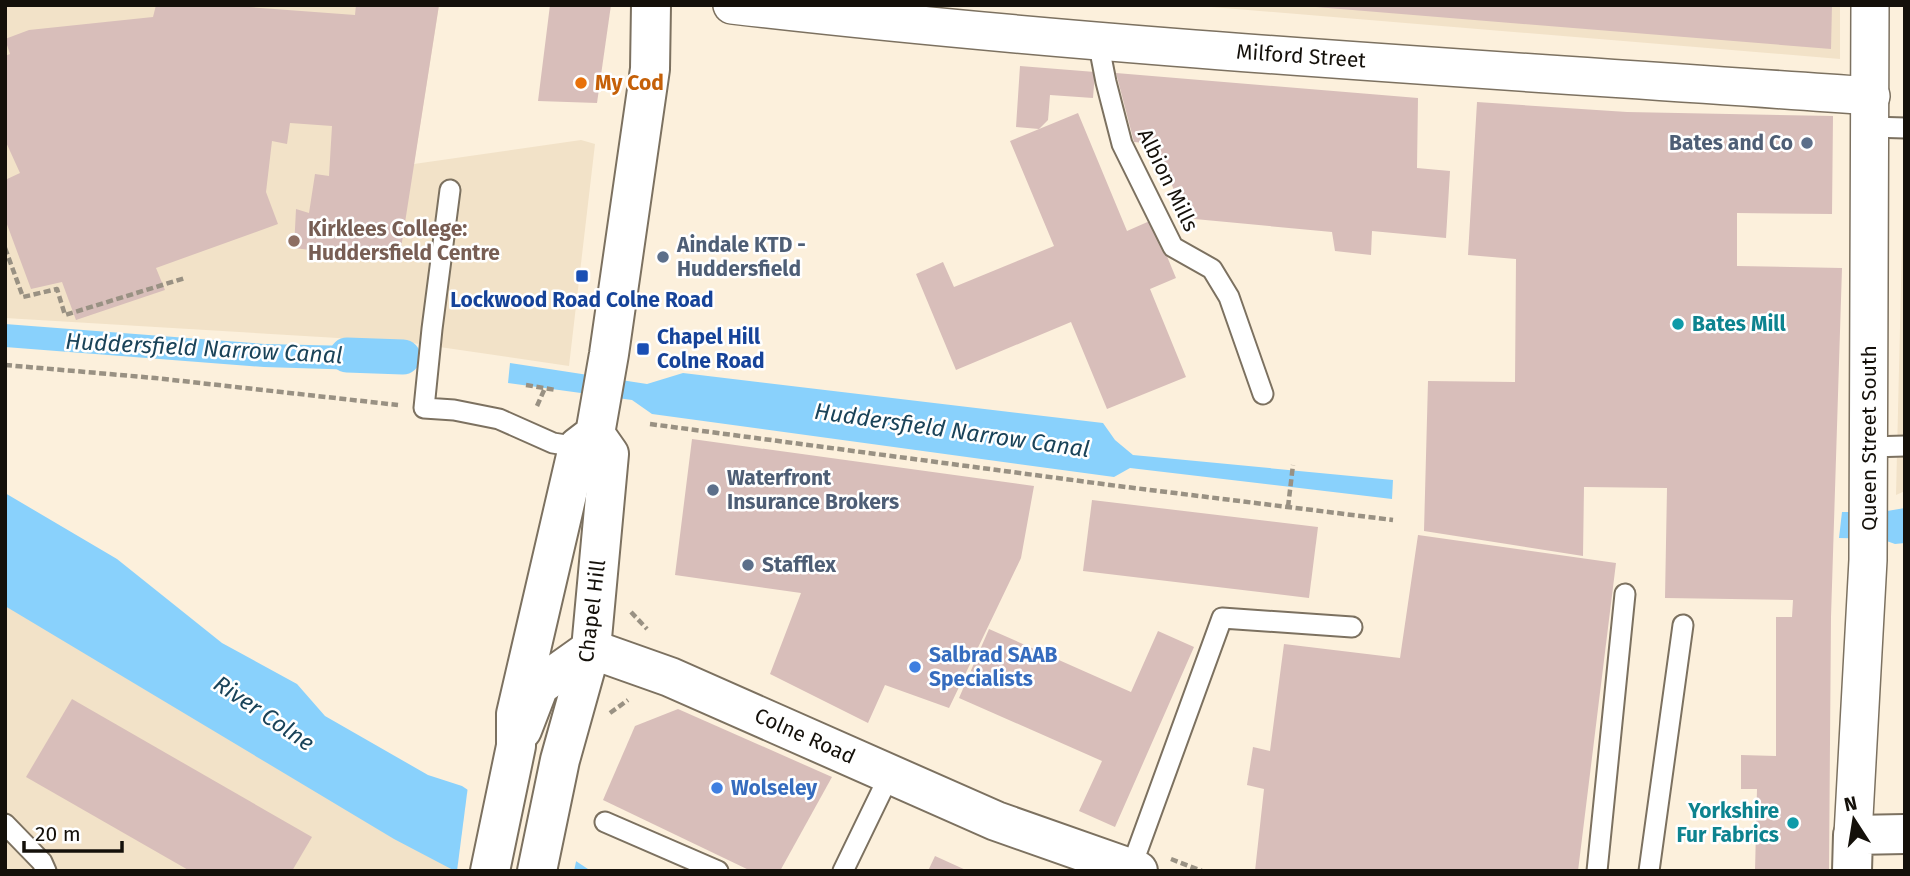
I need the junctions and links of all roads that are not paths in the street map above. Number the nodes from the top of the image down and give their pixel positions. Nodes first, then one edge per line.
1 (652, 5) edge
2 (677, 5) edge
3 (732, 5) edge
4 (1870, 5) edge
5 (1098, 41) junction
6 (650, 69) junction
7 (1882, 117) edge
8 (450, 190) dead end
9 (1263, 394) dead end
10 (590, 437) junction
11 (1905, 446) edge
12 (1869, 447) junction
13 (1625, 594) dead end
14 (1683, 625) dead end
15 (1352, 626) dead end
16 (591, 649) junction
17 (516, 746) junction
18 (890, 774) junction
19 (605, 822) dead end
20 (5, 824) edge
21 (1905, 834) edge
22 (1852, 853) edge
23 (1125, 864) edge
24 (46, 871) edge
25 (490, 871) edge
26 (537, 871) edge
27 (718, 871) edge
28 (843, 871) edge
29 (1597, 871) edge
30 (1649, 871) edge

1 - 6 main road
2 - 6 main road
3 - 5 street, Milford Street
4 - 7 street, Queen Street South
5 - 7 street, Milford Street
5 - 9 lane, Albion Mills
6 - 10 main road
7 - 12 street, Queen Street South
8 - 10 lane
10 - 16 main road, Chapel Hill
10 - 17 main road
11 - 12 lane
12 - 22 street, Queen Street South
13 - 29 lane
14 - 30 lane
15 - 23 lane
16 - 17 main road
16 - 18 main road, Colne Road
16 - 26 main road, Chapel Hill
17 - 25 main road
18 - 23 main road, Colne Road
18 - 28 lane
19 - 27 lane
20 - 24 lane
21 - 22 main road

